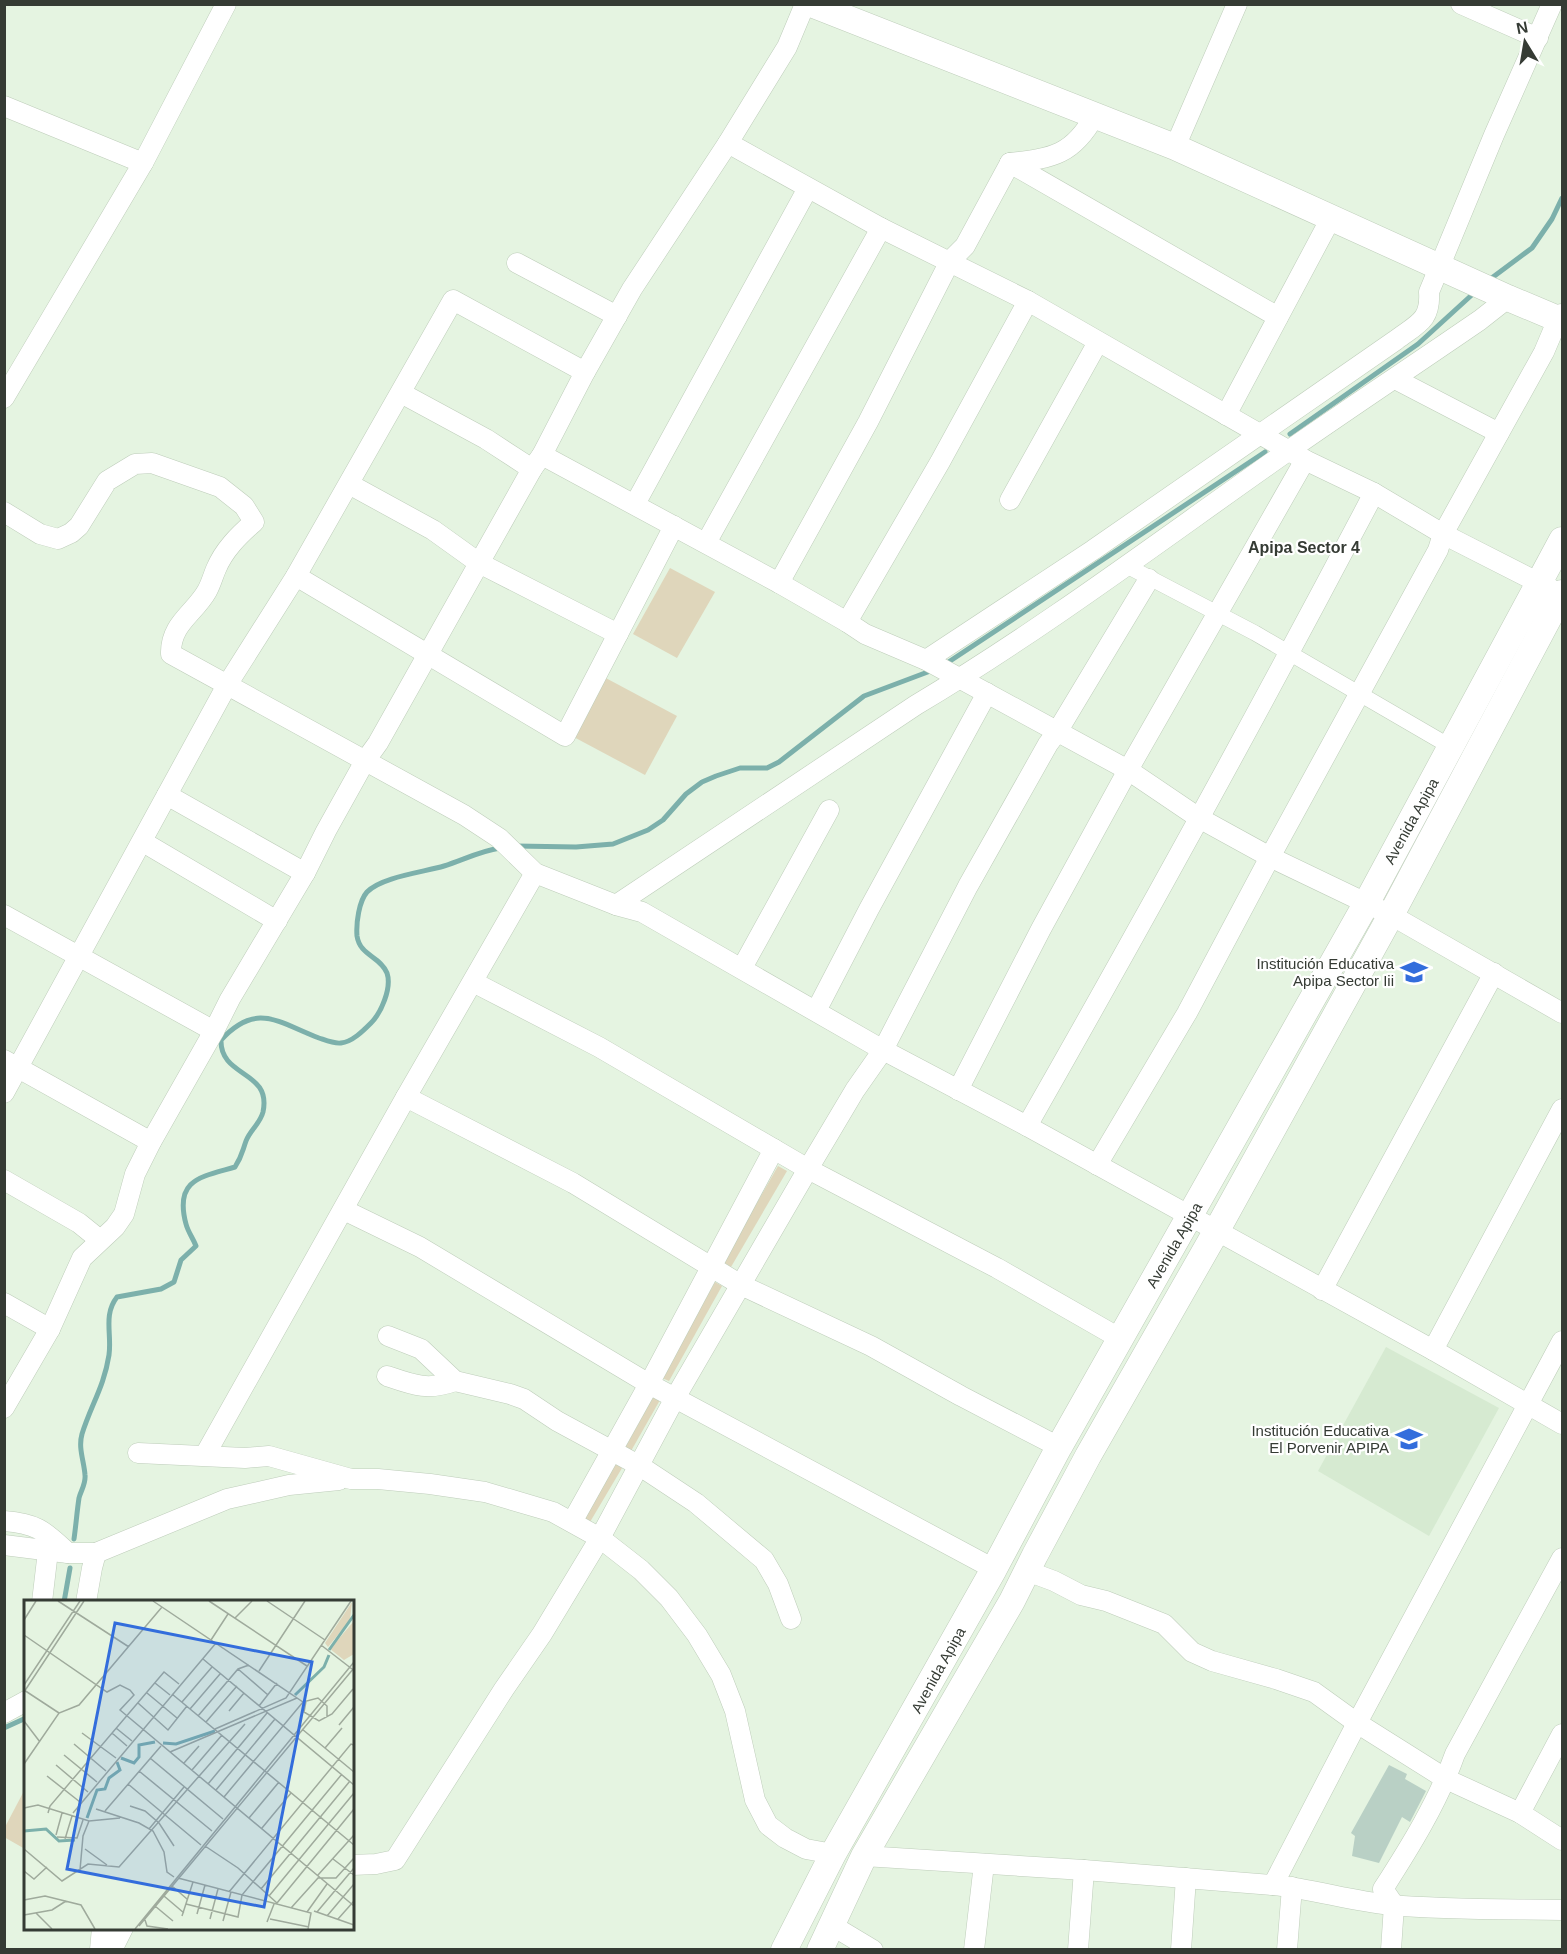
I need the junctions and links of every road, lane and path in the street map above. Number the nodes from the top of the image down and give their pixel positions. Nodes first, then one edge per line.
1 (226, 4) edge
2 (805, 4) edge
3 (811, 4) edge
4 (1237, 4) edge
5 (1461, 4) edge
6 (1552, 4) edge
7 (1538, 38) junction
8 (4, 106) edge
9 (1095, 115) junction
10 (728, 143) junction
11 (1175, 147) junction
12 (143, 163) junction
13 (1010, 163) junction
14 (808, 188) junction
15 (1331, 218) junction
16 (880, 228) junction
17 (950, 261) junction
18 (517, 263) dead end
19 (1441, 267) junction
20 (1508, 298) junction
21 (1028, 302) junction
22 (617, 316) junction
23 (1278, 317) junction
24 (1560, 318) edge
25 (1098, 342) junction
26 (585, 372) junction
27 (1395, 379) junction
28 (401, 393) junction
29 (4, 398) edge
30 (1226, 416) junction
31 (1260, 433) junction
32 (1499, 433) junction
33 (1297, 455) junction
34 (537, 462) junction
35 (349, 484) junction
36 (1374, 493) junction
37 (1010, 500) dead end
38 (634, 504) junction
39 (4, 512) edge
40 (674, 526) junction
41 (1443, 534) junction
42 (1563, 540) edge
43 (706, 543) junction
44 (479, 563) junction
45 (1127, 566) junction
46 (296, 576) junction
47 (1149, 579) junction
48 (779, 583) junction
49 (1557, 591) edge
50 (1217, 615) junction
51 (847, 622) junction
52 (618, 634) junction
53 (427, 654) junction
54 (1289, 654) junction
55 (926, 660) junction
56 (959, 679) junction
57 (227, 685) junction
58 (987, 693) junction
59 (1359, 695) junction
60 (1057, 732) junction
61 (1452, 747) junction
62 (365, 762) junction
63 (1128, 770) junction
64 (167, 795) junction
65 (829, 810) dead end
66 (1199, 818) junction
67 (143, 842) junction
68 (1270, 857) junction
69 (305, 873) junction
70 (535, 873) junction
71 (1366, 904) junction
72 (616, 905) junction
73 (4, 915) edge
74 (1391, 915) junction
75 (277, 921) junction
76 (80, 956) junction
77 (742, 968) junction
78 (1494, 974) junction
79 (472, 982) junction
80 (816, 1011) junction
81 (1563, 1013) edge
82 (214, 1031) junction
83 (883, 1050) junction
84 (11, 1064) edge
85 (958, 1090) junction
86 (4, 1093) edge
87 (406, 1098) junction
88 (1563, 1109) edge
89 (1027, 1126) junction
90 (151, 1142) junction
91 (774, 1149) junction
92 (1096, 1165) junction
93 (808, 1169) junction
94 (4, 1180) edge
95 (344, 1210) junction
96 (1190, 1216) junction
97 (1217, 1230) junction
98 (100, 1240) junction
99 (710, 1267) junction
100 (741, 1284) junction
101 (1322, 1290) junction
102 (4, 1303) edge
103 (50, 1329) junction
104 (388, 1336) dead end
105 (1120, 1339) junction
106 (1563, 1341) edge
107 (1433, 1350) junction
108 (387, 1376) dead end
109 (455, 1381) junction
110 (649, 1384) junction
111 (675, 1398) junction
112 (1527, 1404) junction
113 (4, 1408) edge
114 (1563, 1424) edge
115 (1059, 1447) junction
116 (611, 1451) junction
117 (138, 1453) dead end
118 (205, 1455) junction
119 (640, 1466) junction
120 (351, 1479) junction
121 (4, 1521) edge
122 (572, 1522) junction
123 (600, 1538) junction
124 (4, 1545) edge
125 (48, 1551) junction
126 (69, 1553) junction
127 (96, 1553) junction
128 (1563, 1558) edge
129 (994, 1569) junction
130 (1027, 1571) junction
131 (42, 1600) edge
132 (86, 1600) edge
133 (791, 1619) dead end
134 (24, 1702) edge
135 (4, 1713) edge
136 (1357, 1723) junction
137 (1563, 1734) edge
138 (1446, 1779) junction
139 (1520, 1813) junction
140 (1563, 1840) edge
141 (833, 1854) junction
142 (864, 1856) junction
143 (984, 1864) junction
144 (354, 1865) edge
145 (1084, 1870) junction
146 (1186, 1878) junction
147 (1283, 1886) junction
148 (1394, 1905) junction
149 (1563, 1910) edge
150 (833, 1926) junction
151 (102, 1930) edge
152 (122, 1930) edge
153 (100, 1950) edge
154 (112, 1950) edge
155 (784, 1950) edge
156 (820, 1950) edge
157 (873, 1950) edge
158 (974, 1950) edge
159 (1078, 1950) edge
160 (1181, 1950) edge
161 (1287, 1950) edge
162 (1391, 1950) edge

1 - 12 street
2 - 10 street
3 - 9 street
4 - 11 street
5 - 7 street
6 - 7 street
7 - 19 street
8 - 12 street
9 - 11 street
9 - 13 street
10 - 14 street
10 - 22 street
11 - 15 street
12 - 29 street
13 - 17 street
13 - 23 street
14 - 16 street
14 - 38 street
15 - 19 street
15 - 23 street
16 - 17 street
16 - 43 street
17 - 21 street
17 - 48 street
18 - 22 street
19 - 20 street
19 - 31 street
20 - 24 street
20 - 27 street
21 - 25 street
21 - 51 street
22 - 26 street
23 - 30 street
24 - 32 street
25 - 30 street
25 - 37 street
26 - 28 street
26 - 34 street
27 - 32 street
27 - 33 street
28 - 34 street
28 - 35 street
30 - 31 street
31 - 33 street
31 - 55 street
32 - 41 street
33 - 36 street
33 - 45 street
33 - 50 street
34 - 38 street
34 - 44 street
35 - 44 street
35 - 46 street
36 - 41 street
36 - 54 street
38 - 40 street
39 - 57 street
40 - 43 street
40 - 52 street
41 - 49 street
41 - 59 street
42 - 49 street, Avenida Apipa
43 - 48 street
44 - 52 street
44 - 53 street
45 - 47 street
45 - 56 street
46 - 53 street
46 - 57 street
47 - 50 street
47 - 60 street
48 - 51 street
49 - 61 street, Avenida Apipa
49 - 74 street, Avenida Apipa
50 - 54 street
50 - 63 street
51 - 55 street
52 - 53 street
53 - 62 street
54 - 59 street
54 - 66 street
55 - 56 street
56 - 58 street
56 - 72 street
57 - 62 street
57 - 64 street
58 - 60 street
58 - 80 street
59 - 61 street
59 - 68 street
60 - 63 street
60 - 83 street
61 - 71 street, Avenida Apipa
62 - 69 street
62 - 70 street
63 - 66 street
63 - 85 street
64 - 67 street
64 - 69 street
65 - 77 street
66 - 68 street
66 - 89 street
67 - 75 street
67 - 76 street
68 - 71 street
68 - 92 street
69 - 75 street
70 - 72 street
70 - 79 street
71 - 74 street
71 - 96 street, Avenida Apipa
72 - 77 street
73 - 76 street
74 - 78 street
74 - 97 street, Avenida Apipa
75 - 82 street
76 - 82 street
76 - 84 street
77 - 80 street
78 - 81 street
78 - 101 street
79 - 87 street
79 - 91 street
80 - 83 street
82 - 90 street
83 - 85 street
83 - 93 street
84 - 86 street
84 - 90 street
85 - 89 street
87 - 95 street
87 - 99 street
88 - 107 street
89 - 92 street
90 - 98 street
91 - 93 street
91 - 99 street
92 - 96 street
93 - 100 street
93 - 105 street
94 - 98 street
95 - 110 street
95 - 118 street
96 - 97 street
96 - 105 street, Avenida Apipa
97 - 101 street
97 - 130 street, Avenida Apipa
98 - 103 street
99 - 100 street
99 - 110 street
100 - 111 street
100 - 115 street
101 - 107 street
102 - 103 street
103 - 113 street
104 - 109 street
105 - 115 street, Avenida Apipa
106 - 112 street
107 - 112 street
108 - 109 street
109 - 116 street
110 - 111 street
110 - 116 street
111 - 119 street
111 - 129 street
112 - 114 street
112 - 136 street
115 - 129 street, Avenida Apipa
116 - 119 street
116 - 122 street
117 - 118 street
118 - 120 street
119 - 123 street
119 - 133 street
120 - 122 street
120 - 127 street
121 - 126 street
122 - 123 street
123 - 141 street
123 - 144 street
124 - 125 street
125 - 126 street
125 - 131 street
126 - 127 street
127 - 132 street
128 - 138 street
129 - 141 street, Avenida Apipa
130 - 136 street
130 - 142 street, Avenida Apipa
134 - 135 street
136 - 138 street
136 - 147 street
137 - 139 street
138 - 139 street
138 - 148 street
139 - 140 street
141 - 155 street, Avenida Apipa
142 - 143 street
142 - 150 street, Avenida Apipa
143 - 145 street
143 - 158 street
145 - 146 street
145 - 159 street
146 - 147 street
146 - 160 street
147 - 148 street
147 - 161 street
148 - 149 street
148 - 162 street
150 - 156 street, Avenida Apipa
150 - 157 street
151 - 153 street
152 - 154 street

